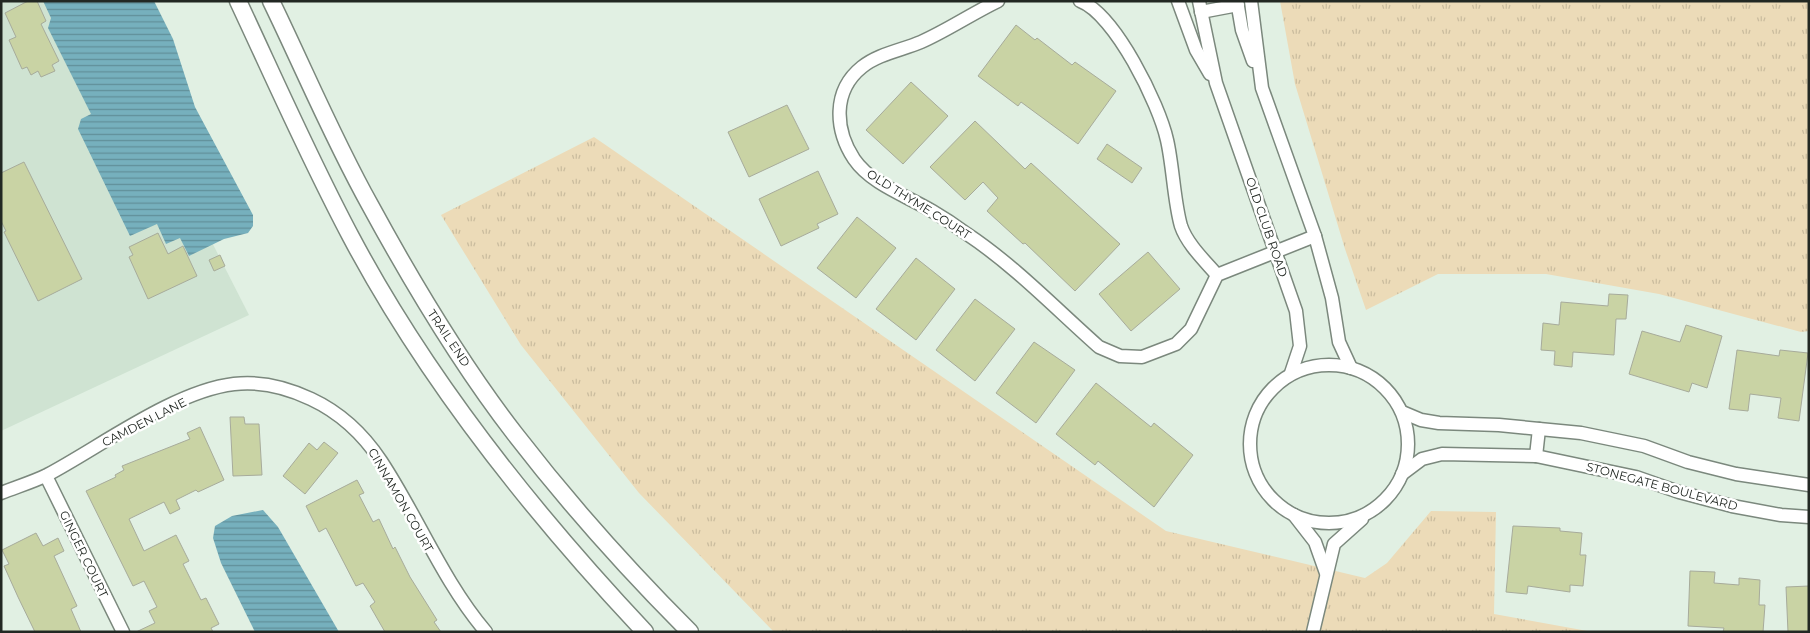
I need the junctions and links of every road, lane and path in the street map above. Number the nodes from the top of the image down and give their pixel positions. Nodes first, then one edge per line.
1 (238, 1) edge
2 (271, 1) edge
3 (998, 1) edge
4 (1080, 1) edge
5 (1178, 1) edge
6 (1251, 1) edge
7 (1238, 3) edge
8 (1200, 6) edge
9 (1216, 83) junction
10 (1262, 88) junction
11 (1315, 236) junction
12 (1276, 250) junction
13 (1217, 275) junction
14 (1352, 368) junction
15 (1290, 373) junction
16 (294, 392) joint
17 (1402, 412) junction
18 (1539, 429) junction
19 (1536, 456) junction
20 (1402, 474) junction
21 (46, 476) junction
22 (1809, 485) edge
23 (1, 493) edge
24 (1368, 513) junction
25 (1293, 515) junction
26 (1809, 517) edge
27 (1326, 573) junction
28 (123, 632) edge
29 (486, 632) edge
30 (645, 632) edge
31 (690, 632) edge
32 (1313, 632) edge

1 - 30 street
2 - 31 street, TRAIL END
3 - 13 street, OLD THYME COURT
4 - 13 street
5 - 9 street, OLD CLUB ROAD
6 - 10 street
7 - 8 street
7 - 10 street
8 - 9 street, OLD CLUB ROAD
9 - 12 street, OLD CLUB ROAD
10 - 11 street
11 - 12 street
11 - 14 street
12 - 13 street
12 - 15 street, OLD CLUB ROAD
14 - 15 street
14 - 17 street
15 - 25 street
16 - 21 street, CAMDEN LANE
16 - 29 street, CINNAMON COURT
17 - 18 street
17 - 20 street
18 - 19 street
18 - 22 street
19 - 20 street, STONEGATE BOULEVARD
19 - 26 street, STONEGATE BOULEVARD
20 - 24 street
21 - 23 street, CAMDEN LANE
21 - 28 street, GINGER COURT
24 - 25 street
24 - 27 street
25 - 27 street
27 - 32 street

